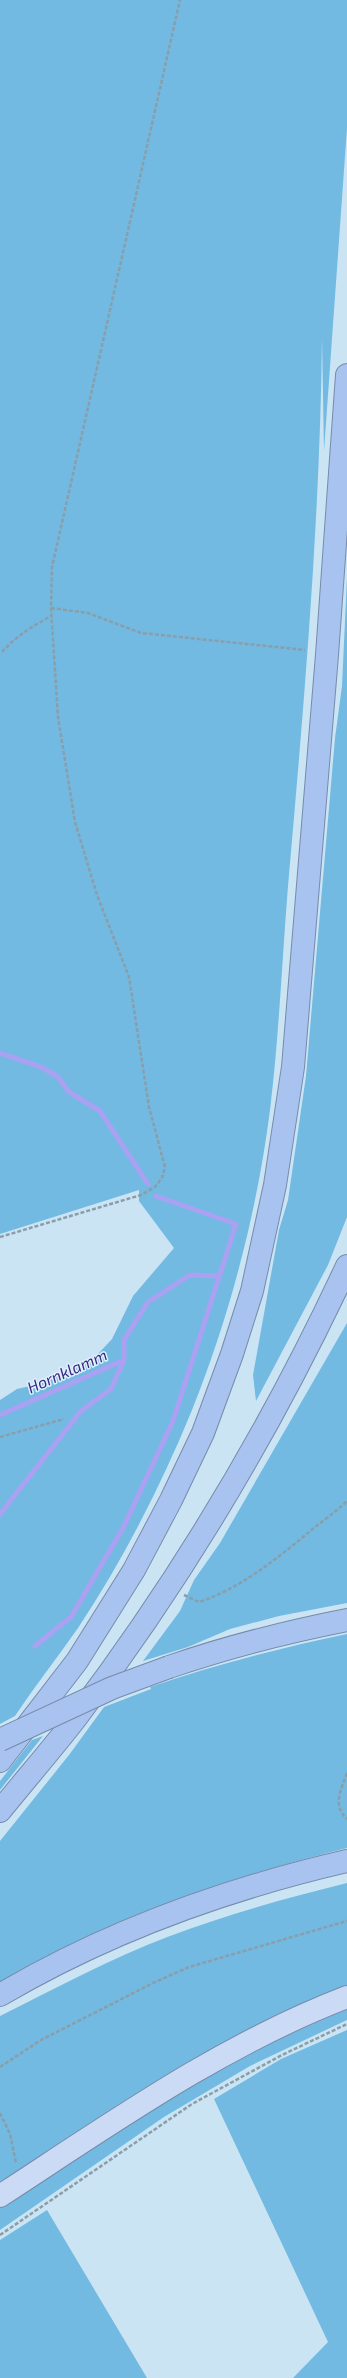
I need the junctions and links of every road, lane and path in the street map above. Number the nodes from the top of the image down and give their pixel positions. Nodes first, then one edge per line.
1 (180, 0) edge
2 (347, 375) edge
3 (51, 608) junction
4 (51, 616) junction
5 (305, 650) dead end
6 (2, 652) dead end
7 (0, 1237) edge
8 (347, 1266) edge
9 (64, 1419) dead end
10 (0, 1437) edge
11 (347, 1501) edge
12 (167, 1588) junction
13 (347, 1620) edge
14 (0, 1740) edge
15 (0, 1762) edge
16 (347, 1773) edge
17 (0, 1811) edge
18 (347, 1819) edge
19 (347, 1861) edge
20 (347, 1921) edge
21 (0, 1995) edge
22 (347, 1997) edge
23 (347, 2024) edge
24 (0, 2067) edge
25 (0, 2113) edge
26 (25, 2180) junction
27 (0, 2196) edge
28 (0, 2235) edge

1 - 3 path
2 - 15 highway
3 - 4 path
3 - 5 path
4 - 6 path
4 - 7 path
8 - 12 highway
9 - 10 path
11 - 12 path
12 - 17 highway
13 - 14 highway, bridge
16 - 18 path
19 - 21 highway
20 - 24 path
22 - 26 main road
23 - 28 path
25 - 26 path
26 - 27 main road

